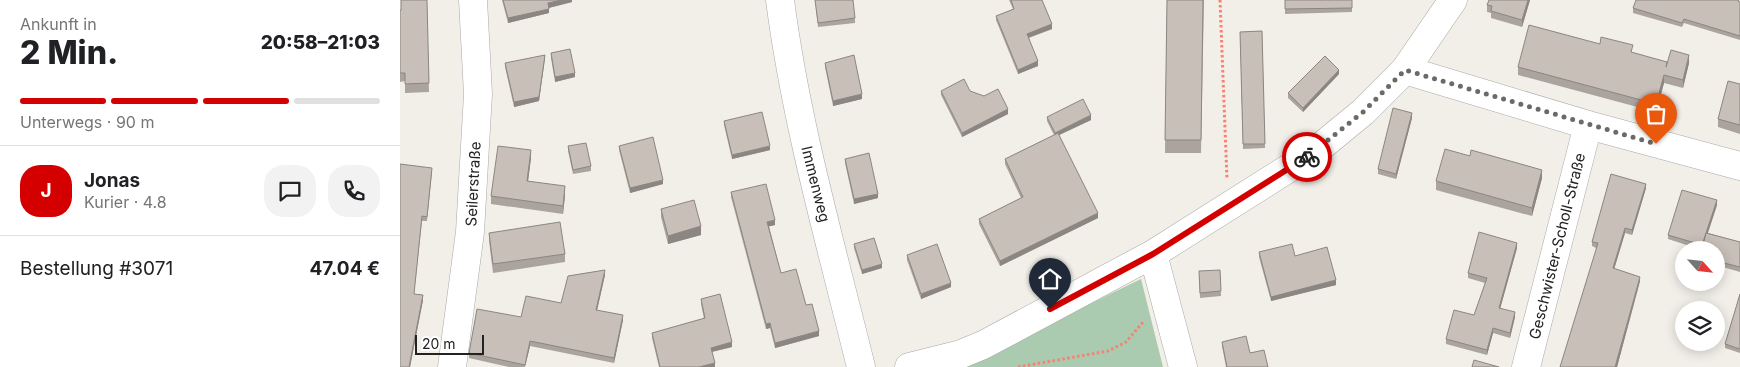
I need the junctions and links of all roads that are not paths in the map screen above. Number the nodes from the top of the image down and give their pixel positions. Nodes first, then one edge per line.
1 (473, 0) edge
2 (780, 0) edge
3 (1453, 0) edge
4 (1405, 70) junction
5 (1588, 125) junction
6 (1740, 166) edge
7 (1153, 254) junction
8 (452, 367) edge
9 (861, 367) edge
10 (909, 367) edge
11 (1183, 367) edge
12 (1526, 367) edge

1 - 8 street, Seilerstraße
2 - 9 street, Immenweg
3 - 4 street
4 - 5 street
4 - 7 street
5 - 6 street
5 - 12 street, Geschwister-Scholl-Straße
7 - 10 street
7 - 11 street

